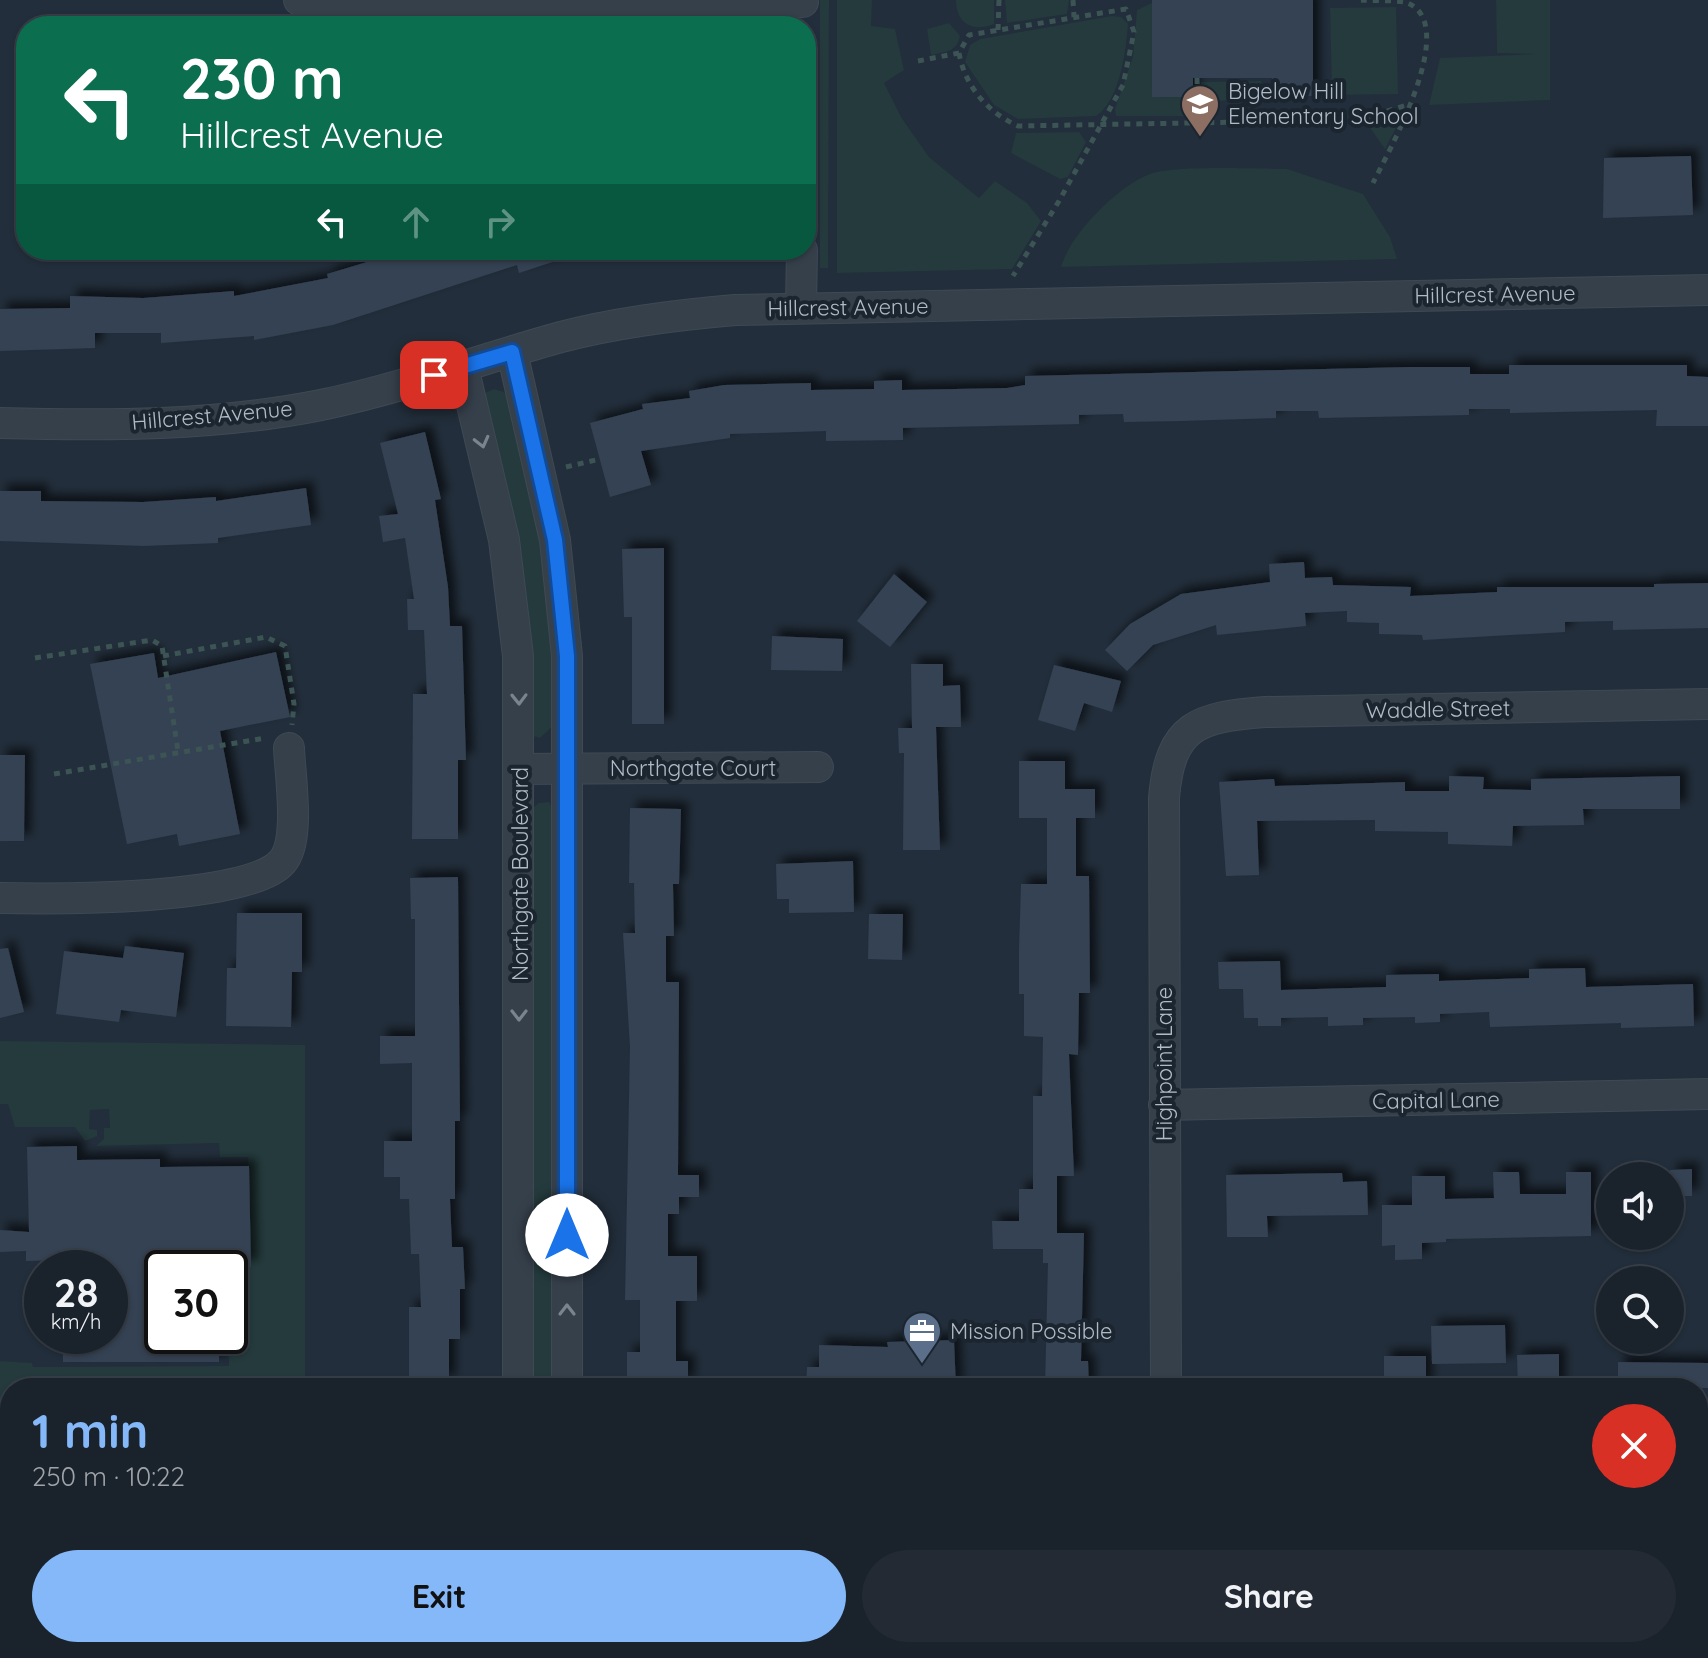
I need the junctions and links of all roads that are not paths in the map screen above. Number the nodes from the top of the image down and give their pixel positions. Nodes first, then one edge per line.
1 (299, 0) edge
2 (390, 0) edge
3 (803, 9) edge
4 (802, 260) edge
5 (1708, 290) edge
6 (801, 307) junction
7 (512, 352) junction
8 (463, 367) junction
9 (0, 423) edge
10 (1708, 704) edge
11 (1178, 742) joint
12 (289, 748) road end
13 (818, 767) dead end
14 (520, 769) junction
15 (569, 769) junction
16 (0, 898) edge
17 (1708, 1094) edge
18 (1164, 1105) junction
19 (518, 1378) edge
20 (567, 1378) edge
21 (1166, 1378) edge

1 - 2 street
2 - 3 street
4 - 6 street
5 - 6 street, Hillcrest Avenue
6 - 7 street, Hillcrest Avenue
7 - 8 street, Hillcrest Avenue
7 - 15 street
8 - 9 street, Hillcrest Avenue
8 -> 14 street, Northgate Boulevard
10 - 11 street, Waddle Street
11 - 18 street, Highpoint Lane
12 - 16 street
13 - 15 street, Northgate Court
14 - 15 street, Northgate Court
14 -> 19 street, Northgate Boulevard
20 -> 15 street
17 - 18 street, Capital Lane
18 - 21 street, Highpoint Lane

